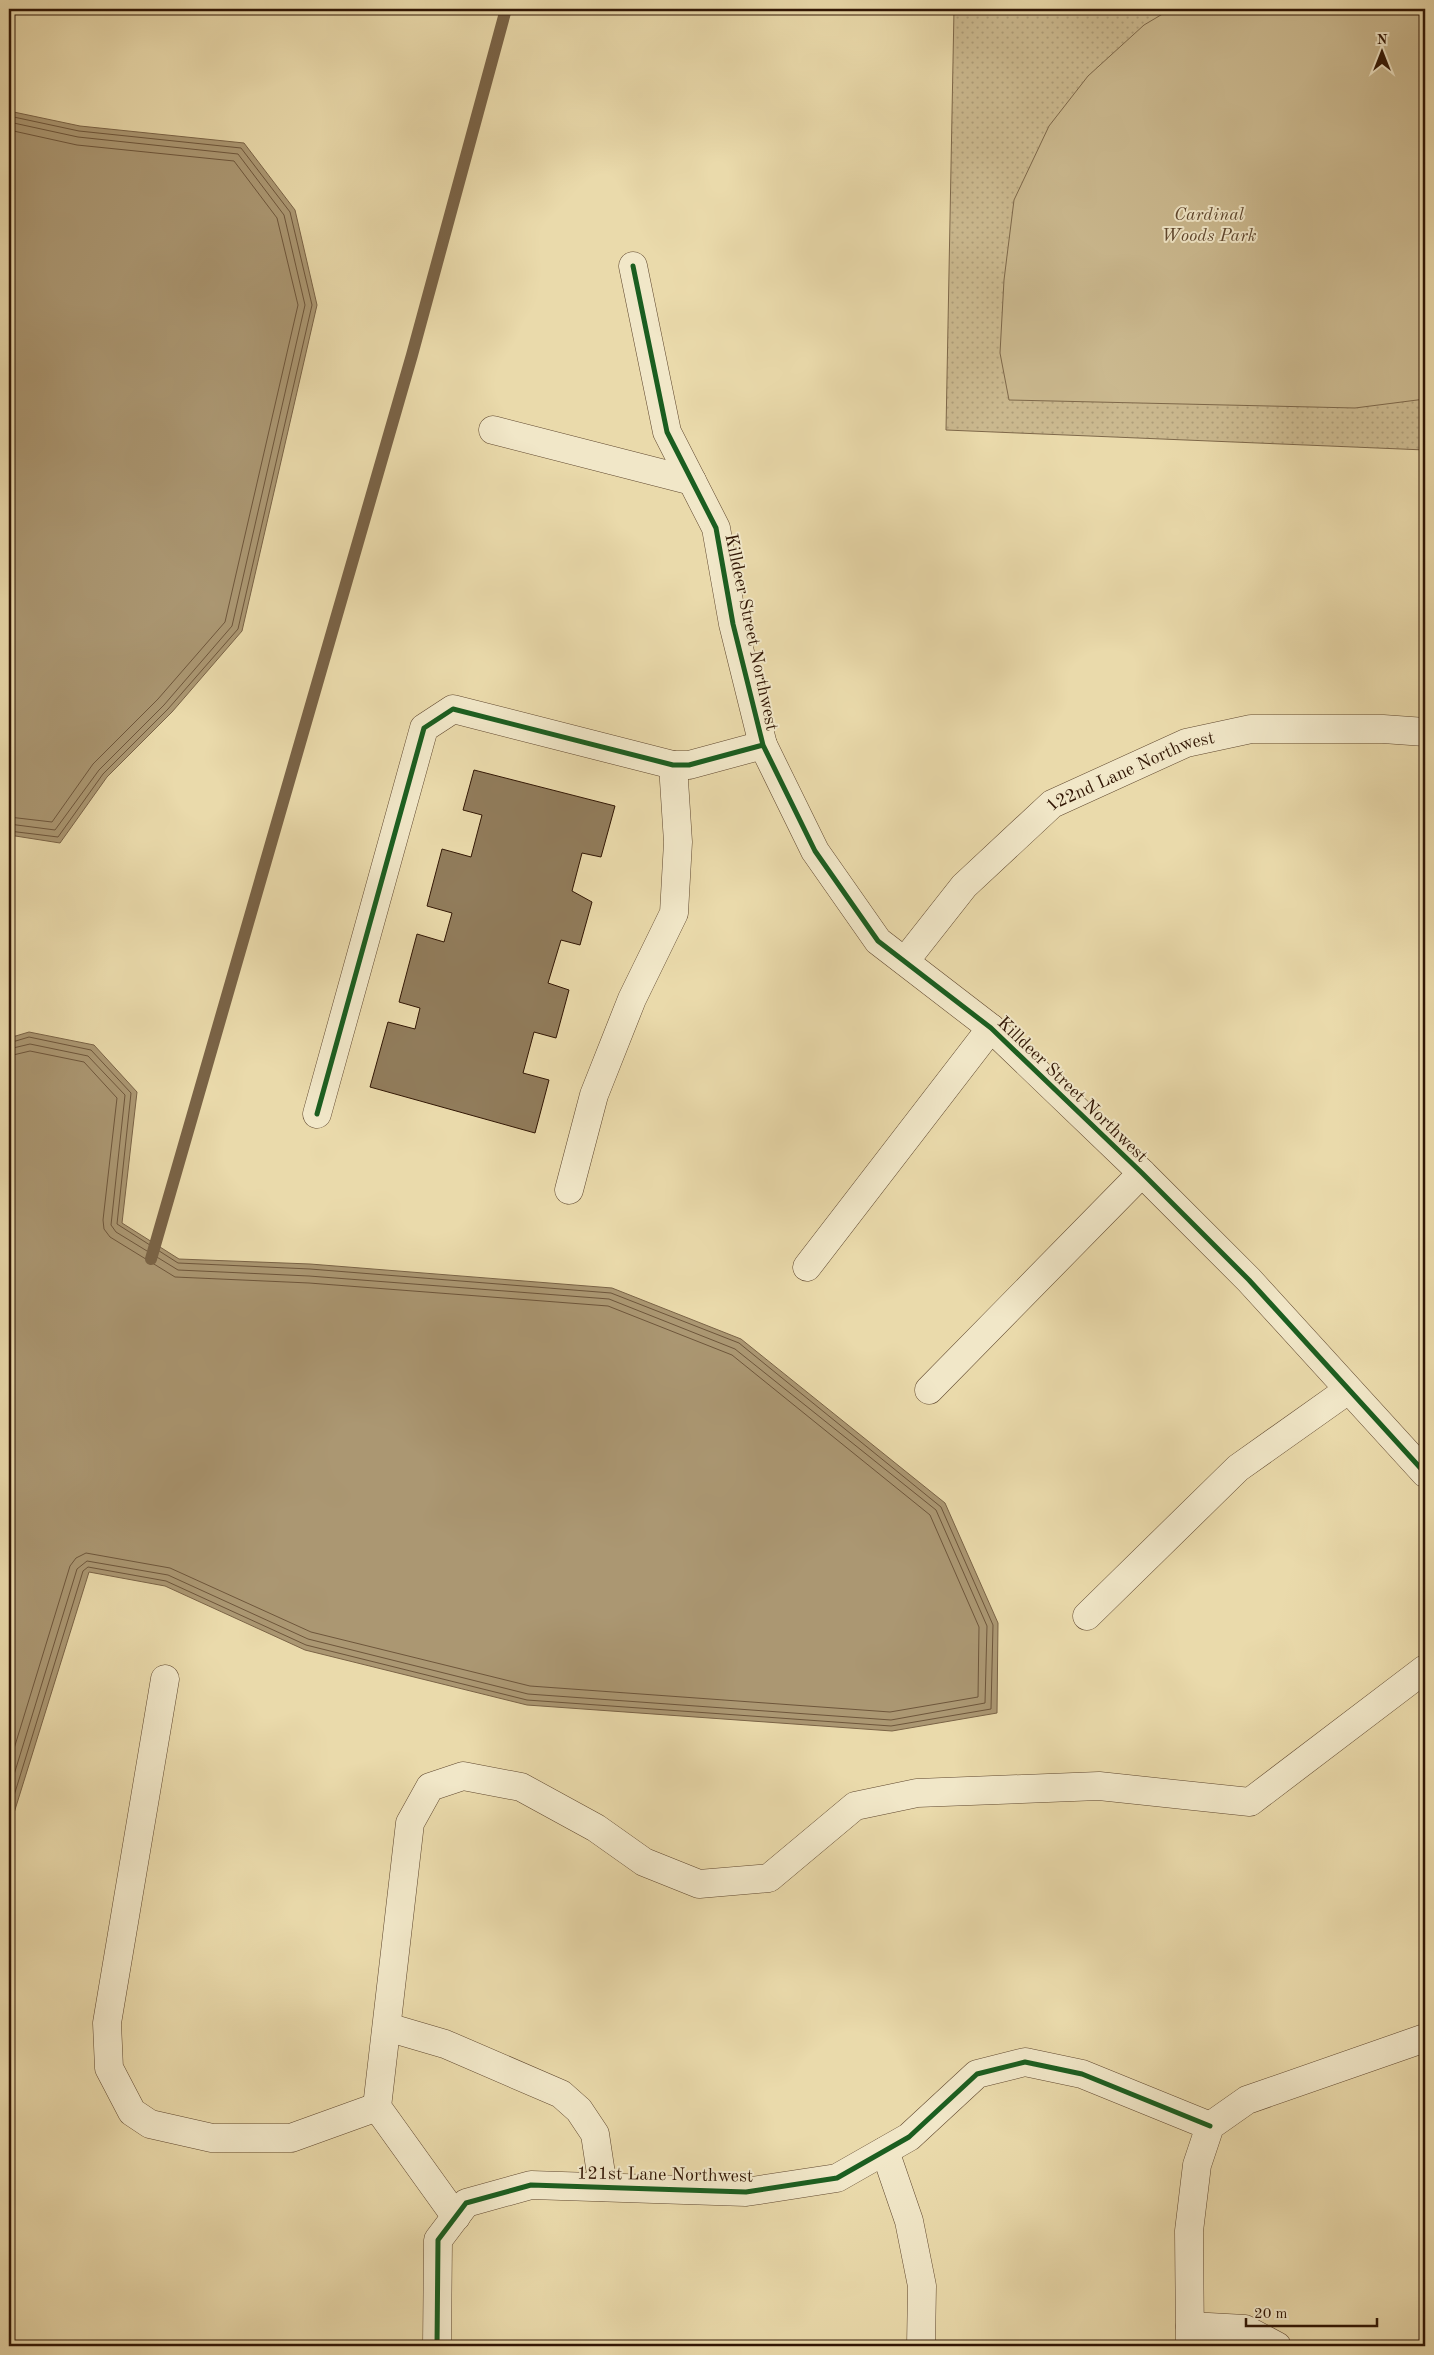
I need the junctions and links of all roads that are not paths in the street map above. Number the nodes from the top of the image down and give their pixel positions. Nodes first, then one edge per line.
1 (633, 266) dead end
2 (493, 430) dead end
3 (692, 482) junction
4 (1425, 732) edge
5 (763, 745) junction
6 (673, 765) junction
7 (905, 961) junction
8 (991, 1028) junction
9 (318, 1114) dead end
10 (1142, 1173) junction
11 (569, 1190) dead end
12 (807, 1267) dead end
13 (929, 1390) dead end
14 (1348, 1390) junction
15 (1425, 1473) edge
16 (1087, 1616) dead end
17 (1425, 1669) edge
18 (165, 1679) dead end
19 (386, 2027) junction
20 (1425, 2038) edge
21 (377, 2107) junction
22 (1210, 2126) junction
23 (885, 2151) junction
24 (603, 2187) junction
25 (456, 2217) junction
26 (1190, 2336) edge
27 (437, 2346) edge
28 (921, 2346) edge
29 (1277, 2346) edge

1 - 3 street, Killdeer Street Northwest
2 - 3 street
3 - 5 street, Killdeer Street Northwest
4 - 7 street, 122nd Lane Northwest
5 - 6 street
5 - 7 street, Killdeer Street Northwest
6 - 9 street
6 - 11 street
7 - 8 street, Killdeer Street Northwest
8 - 10 street, Killdeer Street Northwest
8 - 12 street
10 - 13 street
10 - 14 street, Killdeer Street Northwest
14 - 15 street, Killdeer Street Northwest
14 - 16 street
17 - 19 street
18 - 21 street
19 - 21 street
19 - 24 street
20 - 22 street
21 - 25 street
22 - 23 street, 121st Lane Northwest
22 - 26 street
23 - 24 street, 121st Lane Northwest
23 - 28 street
24 - 25 street, 121st Lane Northwest
25 - 27 street, 121st Lane Northwest
26 - 29 street

